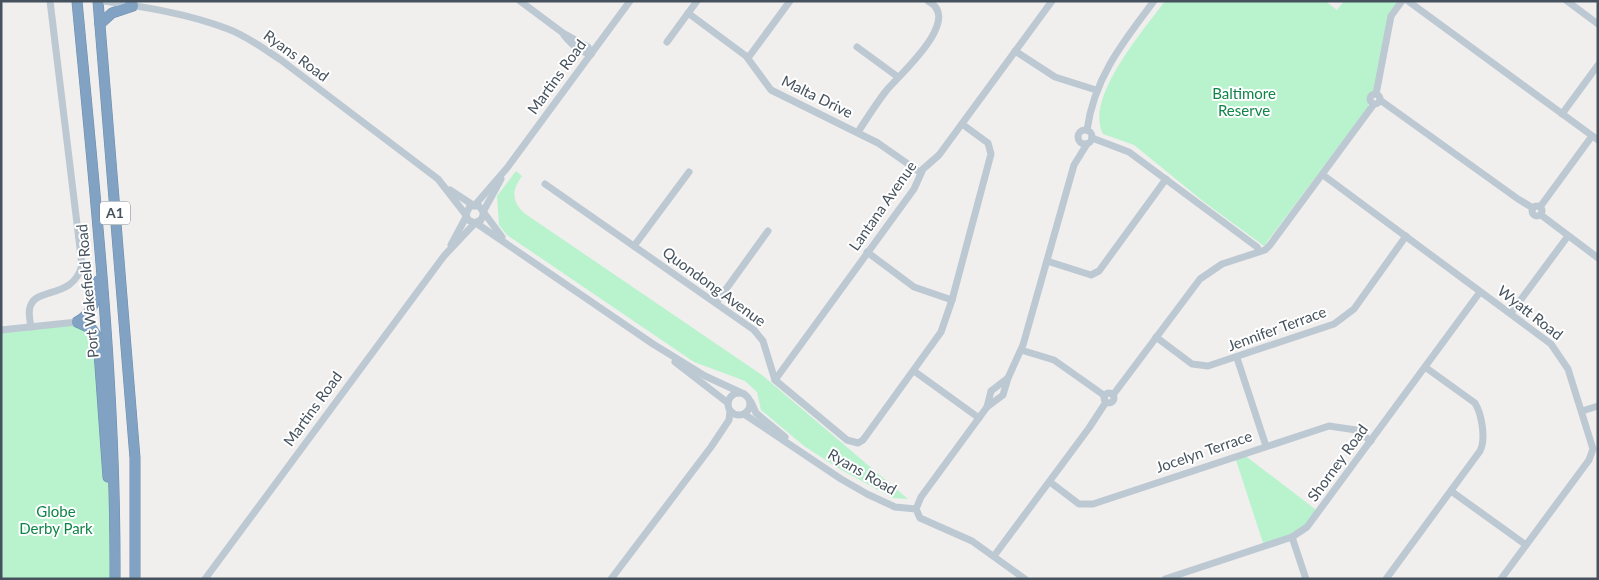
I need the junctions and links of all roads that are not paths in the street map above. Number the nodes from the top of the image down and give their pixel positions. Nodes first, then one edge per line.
1 (50, 1) edge
2 (77, 1) edge
3 (98, 1) edge
4 (104, 1) edge
5 (520, 1) edge
6 (630, 1) edge
7 (697, 1) edge
8 (790, 1) edge
9 (928, 1) edge
10 (1052, 1) edge
11 (1154, 1) edge
12 (1402, 1) edge
13 (1408, 1) edge
14 (1567, 1) edge
15 (131, 4) edge
16 (688, 13) junction
17 (100, 24) junction
18 (1598, 24) edge
19 (667, 42) dead end
20 (857, 46) dead end
21 (1015, 51) junction
22 (591, 54) junction
23 (748, 58) junction
24 (1598, 65) edge
25 (898, 77) junction
26 (1096, 90) junction
27 (1377, 99) junction
28 (1562, 114) junction
29 (962, 124) junction
30 (1088, 130) junction
31 (858, 132) junction
32 (1595, 138) edge
33 (1086, 142) junction
34 (507, 168) junction
35 (689, 172) dead end
36 (921, 173) junction
37 (1323, 175) junction
38 (1166, 180) junction
39 (545, 184) dead end
40 (446, 187) junction
41 (474, 205) junction
42 (1538, 210) junction
43 (483, 212) junction
44 (466, 216) junction
45 (475, 223) junction
46 (768, 231) dead end
47 (1406, 236) junction
48 (1568, 236) junction
49 (505, 241) junction
50 (634, 246) junction
51 (100, 251) junction
52 (1259, 251) junction
53 (867, 252) junction
54 (444, 256) junction
55 (1598, 258) edge
56 (1047, 260) junction
57 (1480, 292) junction
58 (952, 300) junction
59 (716, 303) junction
60 (1511, 313) junction
61 (77, 322) junction
62 (31, 327) junction
63 (1, 330) edge
64 (1156, 337) junction
65 (653, 344) junction
66 (1021, 350) junction
67 (1237, 358) junction
68 (1426, 368) junction
69 (914, 370) junction
70 (1008, 378) junction
71 (774, 380) junction
72 (744, 394) junction
73 (1108, 398) junction
74 (750, 402) junction
75 (1598, 406) edge
76 (729, 407) junction
77 (987, 407) junction
78 (1582, 411) junction
79 (742, 415) junction
80 (979, 418) junction
81 (1371, 441) junction
82 (1266, 446) junction
83 (711, 447) junction
84 (812, 459) junction
85 (1050, 482) junction
86 (1451, 491) junction
87 (916, 510) junction
88 (1292, 537) junction
89 (1526, 545) junction
90 (115, 548) junction
91 (994, 556) junction
92 (115, 579) edge
93 (135, 579) edge
94 (205, 579) edge
95 (611, 579) edge
96 (1025, 579) edge
97 (1165, 579) edge
98 (1306, 579) edge
99 (1386, 579) edge
100 (1501, 579) edge

1 - 62 street, Port Wakefield Road
2 - 51 highway, Port Wakefield Road / A1
3 - 17 highway, A1
4 - 15 street, Ryans Road
5 - 22 street
6 - 22 street, Martins Road
7 - 16 street
8 - 23 street
9 - 25 street
10 - 21 street, Lantana Avenue
11 - 26 street
12 - 27 street
13 - 28 street
14 - 18 street
15 - 17 highway
15 - 40 street, Ryans Road
16 - 19 street
16 - 23 street, Malta Drive
17 - 93 highway, A1
20 - 25 street
21 - 26 street
21 - 29 street, Lantana Avenue
22 - 34 street, Martins Road
23 - 31 street, Malta Drive
24 - 28 street
25 - 31 street
26 - 30 street
27 - 37 street
27 - 42 street
28 - 32 street
29 - 36 street, Lantana Avenue
29 - 58 street
30 - 33 street
30 - 33 street
31 - 36 street, Malta Drive
32 - 42 street
33 - 38 street
33 - 56 street
34 - 41 street, Martins Road
34 - 43 street, Martins Road
35 - 50 street
36 - 53 street, Lantana Avenue
37 - 47 street, Wyatt Road
37 - 52 street
38 - 52 street
38 - 56 street
39 - 50 street, Quondong Avenue
40 - 41 street, Ryans Road
40 - 44 street, Ryans Road
41 - 43 street
41 - 44 street
42 - 48 street
43 - 45 street
43 - 49 street
44 - 45 street
44 - 54 street, Martins Road
45 - 49 street
45 - 54 street, Martins Road
46 - 59 street
47 - 57 street, Wyatt Road
47 - 67 street, Jennifer Terrace
48 - 55 street
48 - 60 street
49 - 65 street
50 - 59 street, Quondong Avenue
51 - 61 highway
51 - 90 highway, Port Wakefield Road / A1
52 - 64 street
53 - 58 street
53 - 71 street, Lantana Avenue
54 - 94 street, Martins Road
56 - 66 street
57 - 60 street, Wyatt Road
57 - 68 street, Shorney Road
58 - 69 street
59 - 71 street, Quondong Avenue
60 - 78 street, Wyatt Road
61 - 62 street
61 - 90 highway
62 - 63 street
64 - 67 street, Jennifer Terrace
64 - 73 street
65 - 72 street
65 - 76 street
66 - 70 street
66 - 73 street
67 - 82 street
68 - 81 street, Shorney Road
68 - 86 street
69 - 71 street
69 - 80 street
70 - 77 street
70 - 77 street
72 - 74 street
72 - 76 street
73 - 85 street
74 - 79 street
74 - 84 street, Ryans Road
75 - 78 street
76 - 79 street
76 - 83 street
77 - 80 street
78 - 89 street, Wyatt Road
79 - 83 street
79 - 84 street, Ryans Road
80 - 87 street
81 - 82 street, Jocelyn Terrace
81 - 88 street, Shorney Road
82 - 85 street, Jocelyn Terrace
83 - 95 street
84 - 87 street, Ryans Road
85 - 91 street
86 - 89 street
86 - 99 street
87 - 91 street, Ryans Road
88 - 97 street, Shorney Road
88 - 98 street
89 - 100 street, Wyatt Road
90 - 92 highway, Port Wakefield Road / A1
91 - 96 street, Ryans Road

